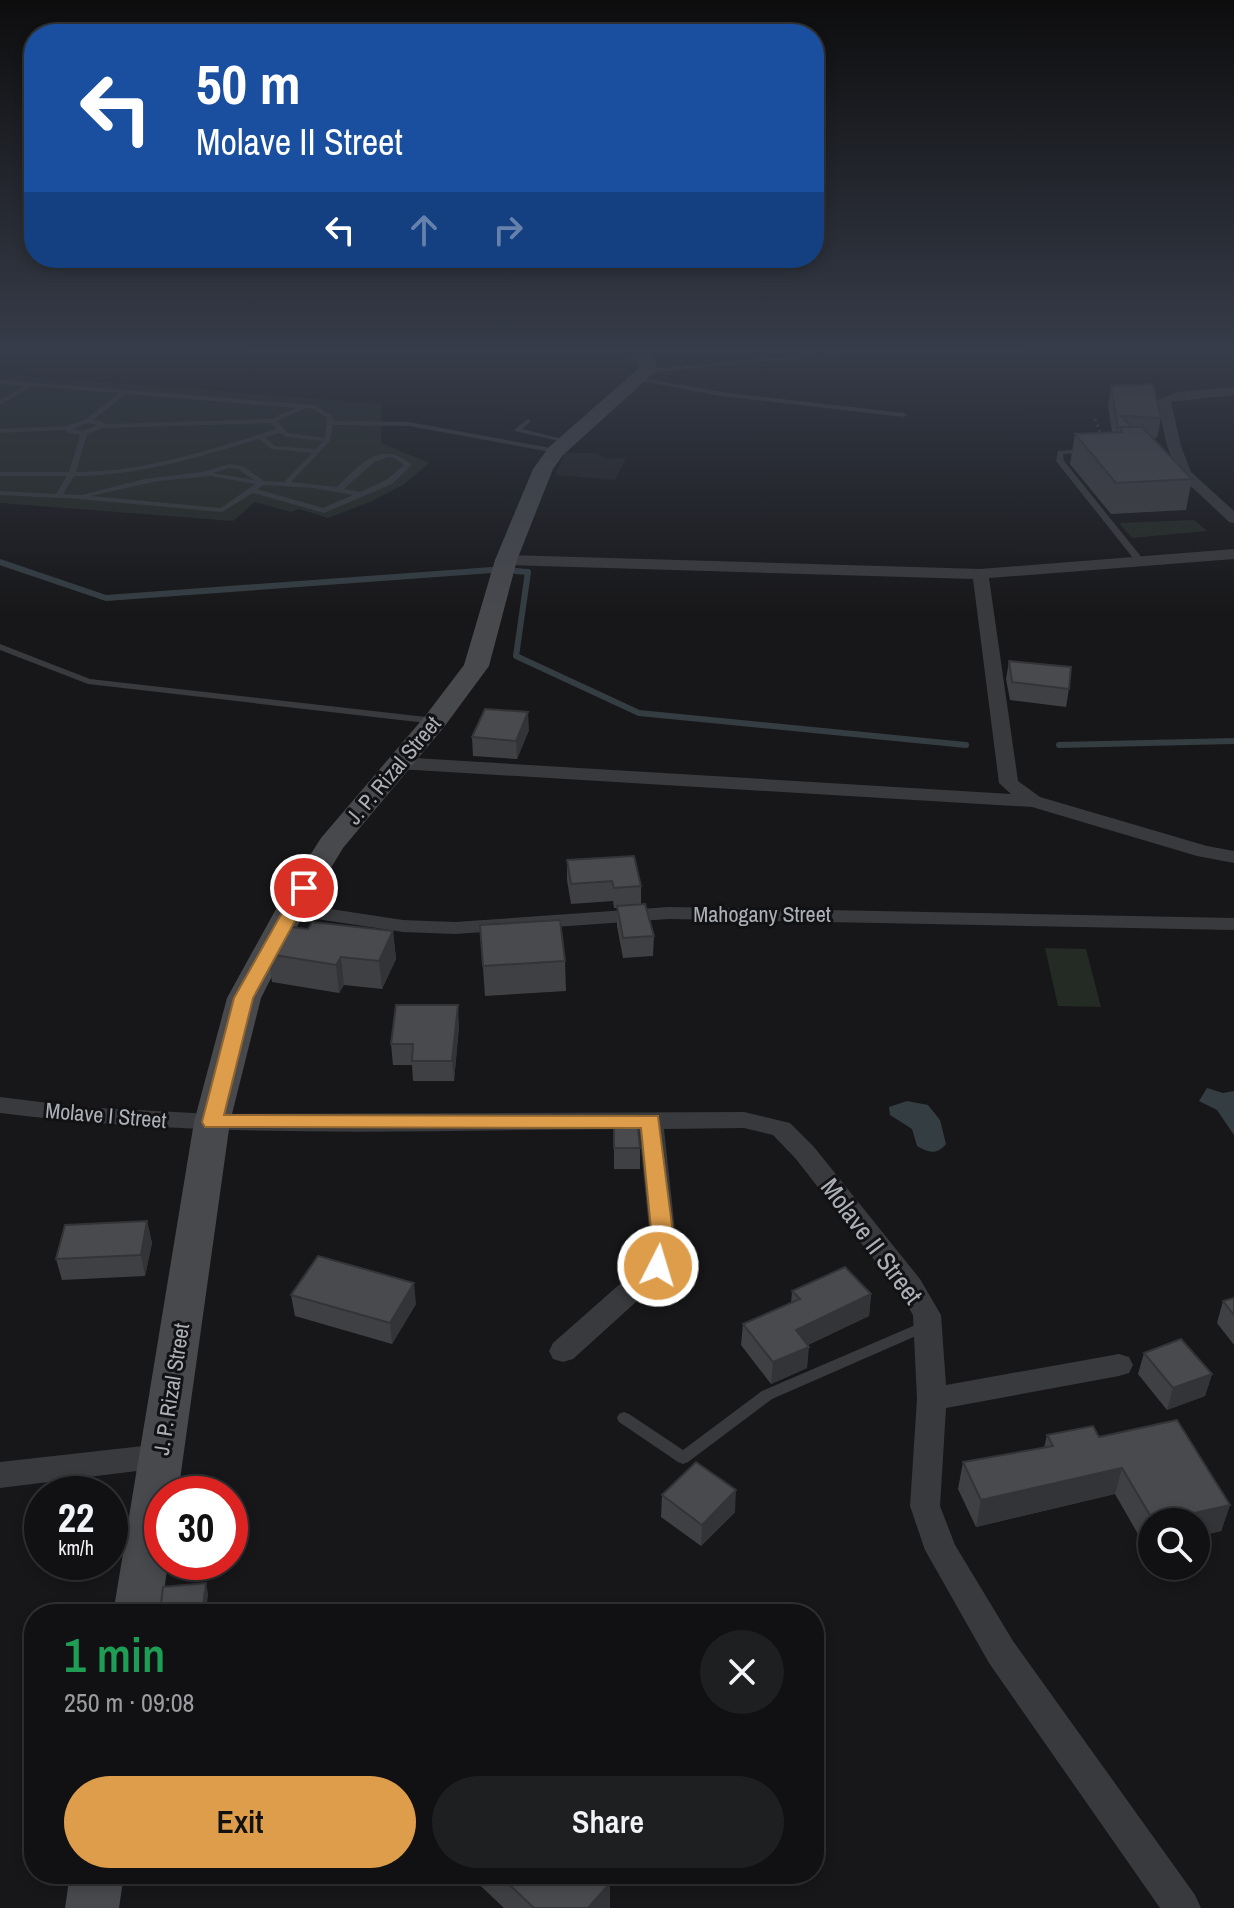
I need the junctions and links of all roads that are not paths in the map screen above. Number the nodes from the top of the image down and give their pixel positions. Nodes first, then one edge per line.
1 (83, 436) edge
2 (263, 436) edge
3 (295, 436) edge
4 (328, 436) edge
5 (493, 436) edge
6 (534, 436) edge
7 (572, 436) edge
8 (1168, 436) edge
9 (260, 437) junction
10 (328, 440) junction
11 (562, 446) junction
12 (1106, 450) edge
13 (319, 451) junction
14 (0, 474) edge
15 (72, 474) junction
16 (203, 474) junction
17 (287, 482) junction
18 (262, 483) junction
19 (340, 489) junction
20 (252, 490) junction
21 (0, 493) edge
22 (361, 495) junction
23 (58, 496) junction
24 (80, 497) junction
25 (1234, 519) edge
26 (1234, 554) edge
27 (506, 560) junction
28 (1140, 561) junction
29 (980, 574) junction
30 (0, 647) edge
31 (435, 721) junction
32 (398, 763) junction
33 (1033, 801) junction
34 (1234, 857) edge
35 (291, 909) junction
36 (1234, 924) edge
37 (0, 1105) edge
38 (651, 1121) junction
39 (212, 1122) junction
40 (927, 1324) junction
41 (563, 1351) dead end
42 (1119, 1365) dead end
43 (932, 1399) junction
44 (624, 1418) dead end
45 (161, 1456) junction
46 (0, 1475) edge
47 (139, 1604) edge
48 (96, 1884) edge
49 (92, 1908) edge
50 (1182, 1908) edge

1 - 15 lane
2 - 9 lane
3 - 10 lane
4 - 10 lane
5 - 11 lane
6 - 11 lane
7 - 11 main road, J. P. Rizal Street
8 - 25 street
9 - 13 lane
9 - 15 lane
10 - 13 lane
11 - 27 main road, J. P. Rizal Street
12 - 28 lane
13 - 17 lane
14 - 15 lane
15 - 23 lane
16 - 18 lane
16 - 18 lane
16 - 24 lane
17 - 18 lane
17 - 19 lane
18 - 20 lane
19 - 22 lane
19 - 22 lane
20 - 22 lane
20 - 24 lane
21 - 23 lane
23 - 24 lane
26 - 28 street
27 - 29 street
27 - 31 main road, J. P. Rizal Street
28 - 29 street
29 - 33 street
30 - 31 lane
31 - 32 main road, J. P. Rizal Street
32 - 33 street
32 - 35 main road, J. P. Rizal Street
33 - 34 street
35 - 36 street, Mahogany Street
35 - 39 main road, J. P. Rizal Street
37 - 39 street, Molave I Street
38 - 39 street, Molave II Street
38 - 40 street, Molave II Street
38 - 41 street
39 - 45 main road, J. P. Rizal Street
40 - 43 street, Molave II Street
40 - 44 lane
42 - 43 street
43 - 50 street, Molave II Street
45 - 46 street
45 - 47 main road, J. P. Rizal Street
48 - 49 main road

